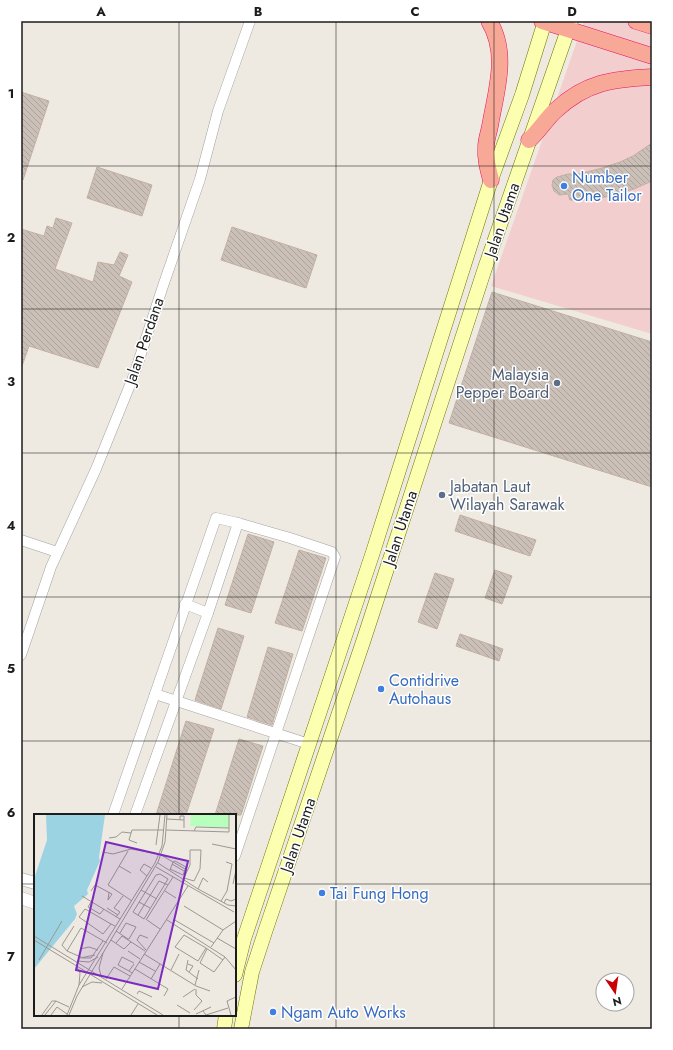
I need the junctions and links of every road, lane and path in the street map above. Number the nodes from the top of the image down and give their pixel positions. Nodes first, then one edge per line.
1 (250, 21) edge
2 (489, 21) edge
3 (544, 21) edge
4 (636, 21) edge
5 (569, 25) edge
6 (652, 26) edge
7 (652, 56) edge
8 (652, 77) edge
9 (529, 140) junction
10 (491, 180) junction
11 (238, 523) junction
12 (21, 540) edge
13 (57, 552) junction
14 (185, 604) junction
15 (208, 613) junction
16 (21, 655) edge
17 (155, 694) junction
18 (176, 700) junction
19 (276, 733) junction
20 (310, 744) junction
21 (113, 814) edge
22 (135, 814) edge
23 (236, 853) edge
24 (21, 879) edge
25 (34, 883) edge
26 (21, 898) edge
27 (34, 903) edge
28 (240, 942) edge
29 (236, 968) edge
30 (226, 1016) edge
31 (224, 1029) edge
32 (241, 1029) edge

1 - 13 street, Jalan Perdana
2 - 10 highway
3 - 5 highway
3 - 10 main road, Jalan Utama
4 - 6 highway
5 - 7 highway
5 - 9 main road, Jalan Utama
8 - 9 highway
9 - 32 main road, Jalan Utama
10 - 20 main road, Jalan Utama
11 - 14 street
11 - 15 street
11 - 19 street
12 - 13 street
13 - 16 street, Jalan Perdana
14 - 15 street
14 - 17 street
15 - 18 street
17 - 18 street
17 - 21 street
18 - 19 street
18 - 22 street
19 - 20 street
19 - 23 street
20 - 28 main road, Jalan Utama
24 - 25 street
26 - 27 street
28 - 29 main road, Jalan Utama
30 - 31 main road

